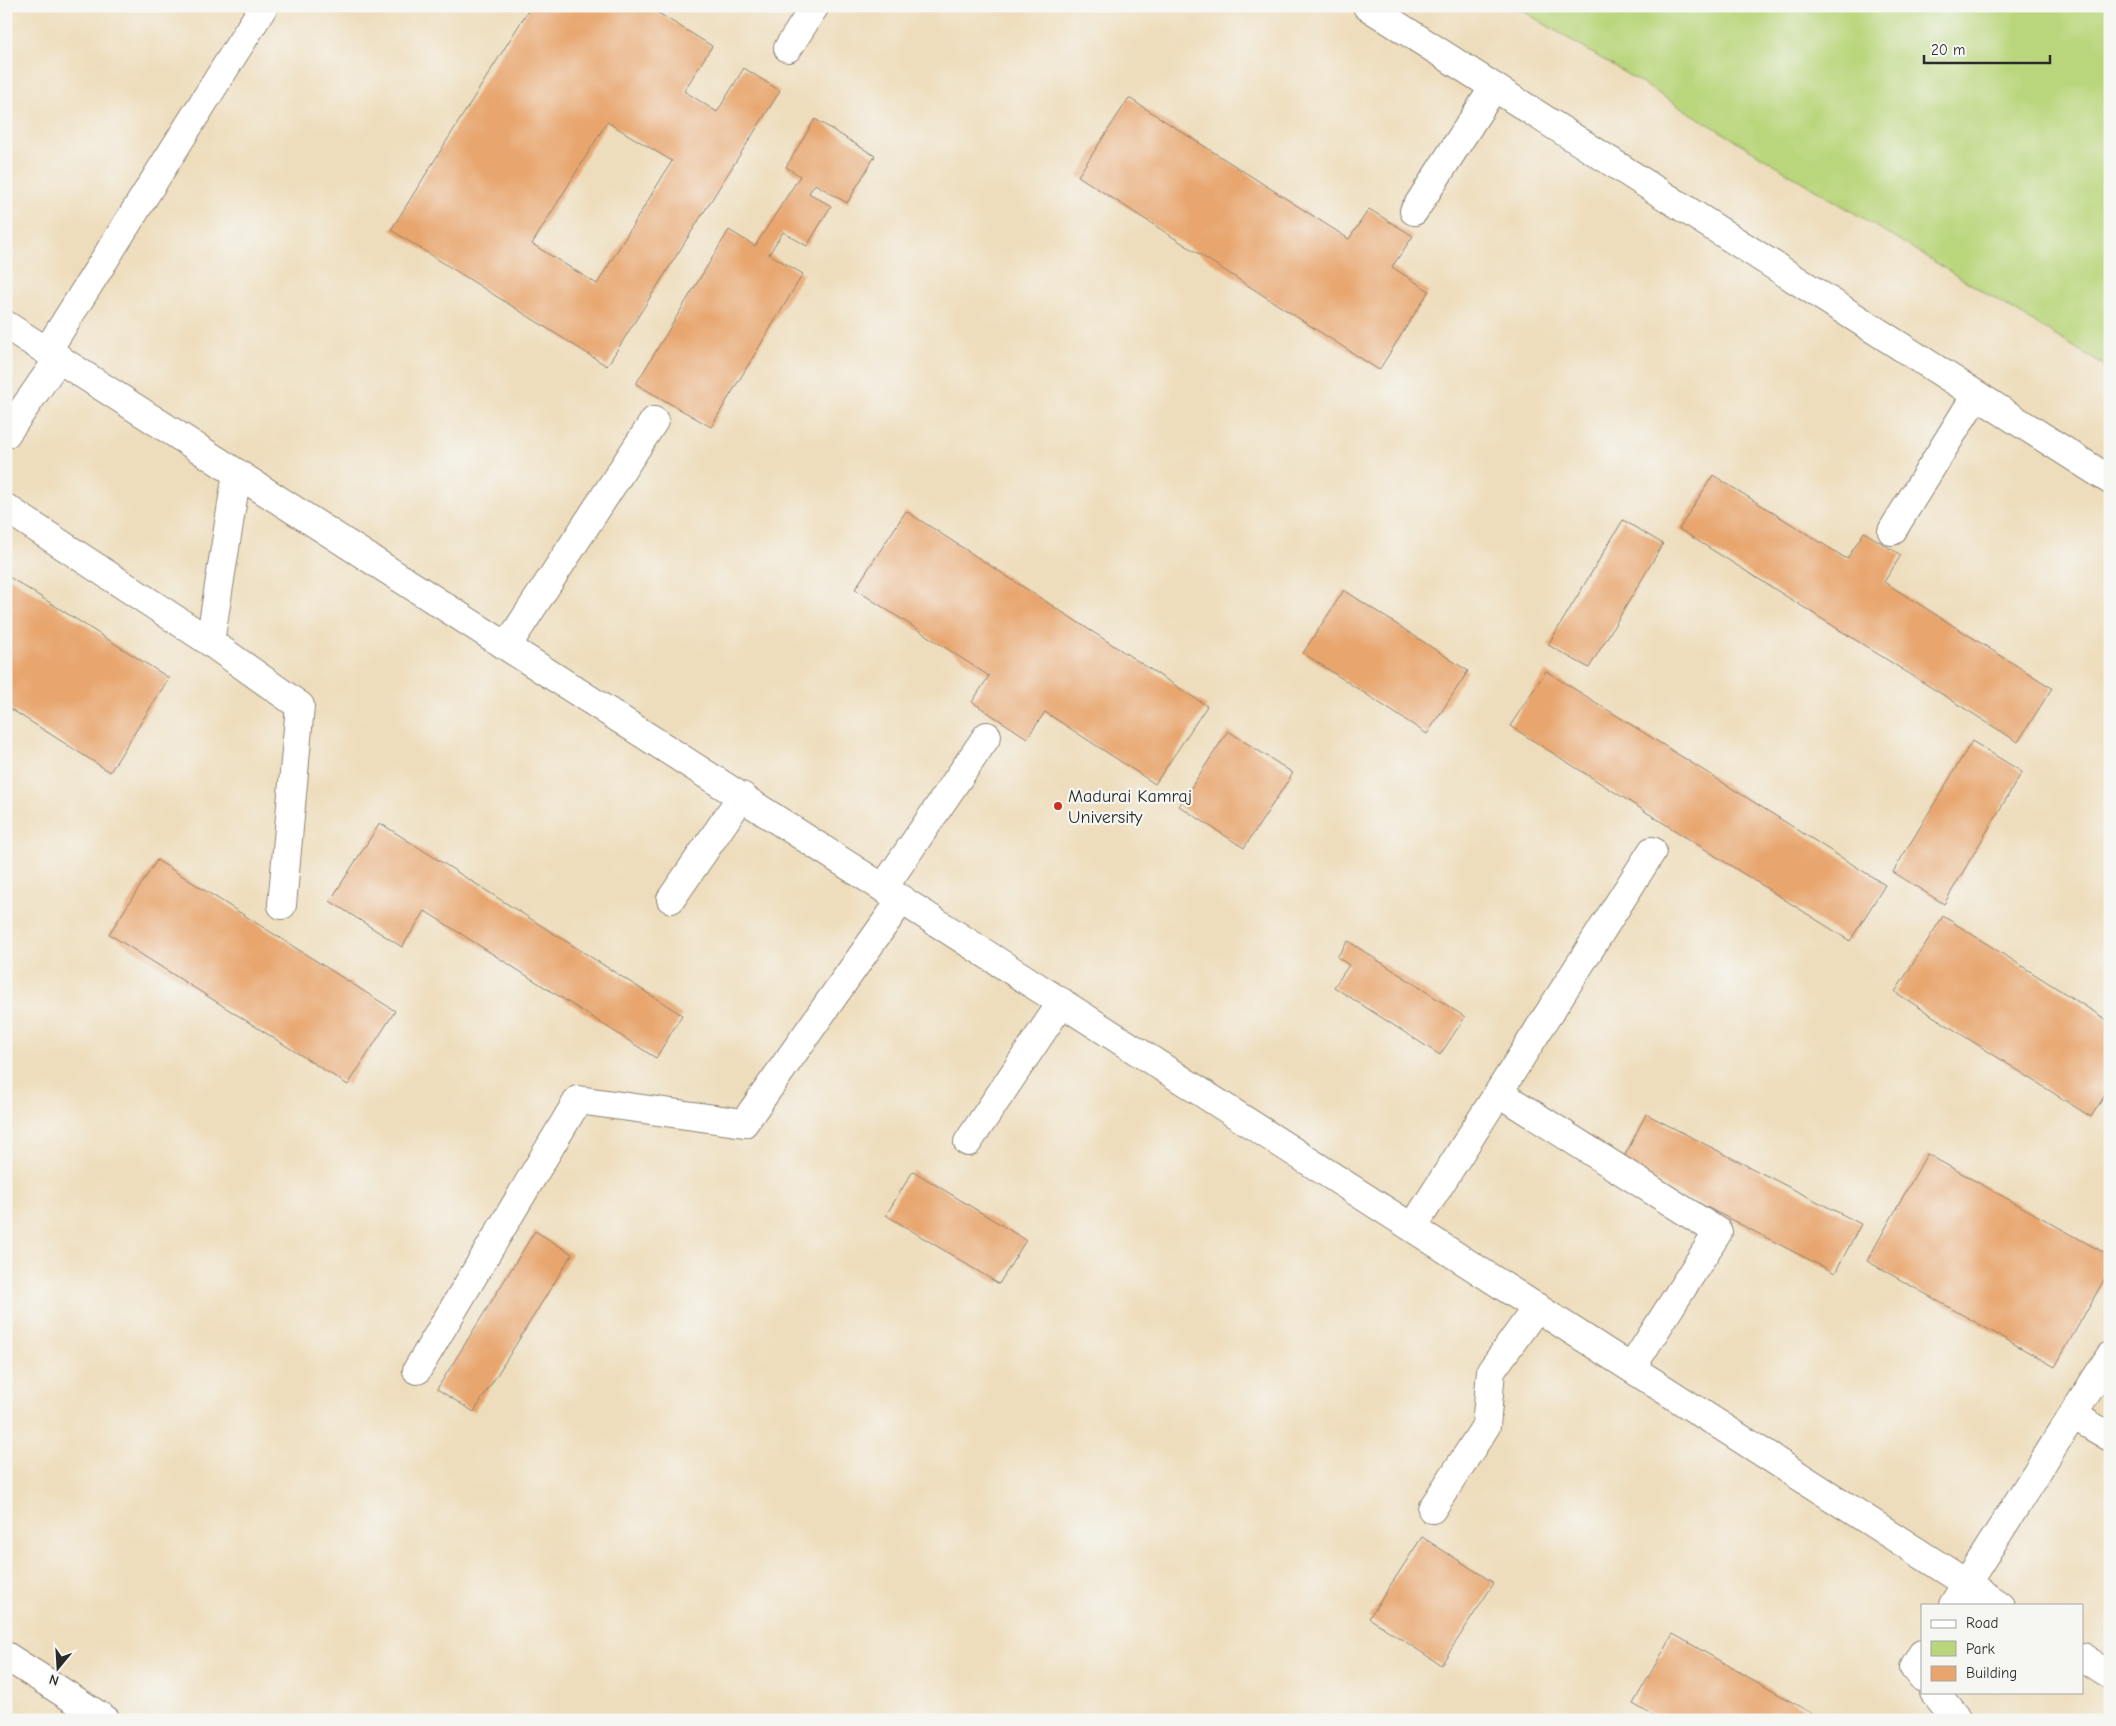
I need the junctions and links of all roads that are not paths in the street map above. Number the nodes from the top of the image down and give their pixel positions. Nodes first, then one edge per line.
1 (264, 6) edge
2 (816, 6) edge
3 (1367, 6) edge
4 (788, 48) dead end
5 (1494, 87) junction
6 (1414, 212) dead end
7 (6, 325) edge
8 (53, 355) junction
9 (1976, 395) junction
10 (654, 421) dead end
11 (6, 434) edge
12 (237, 473) junction
13 (2110, 480) edge
14 (6, 508) edge
15 (1892, 531) dead end
16 (210, 642) junction
17 (507, 646) junction
18 (987, 736) dead end
19 (742, 796) junction
20 (1652, 851) dead end
21 (893, 893) junction
22 (671, 898) dead end
23 (282, 905) dead end
24 (1062, 1002) junction
25 (1499, 1093) junction
26 (968, 1142) dead end
27 (1413, 1227) junction
28 (1537, 1306) junction
29 (2110, 1356) edge
30 (1632, 1367) junction
31 (417, 1370) dead end
32 (2073, 1415) junction
33 (2110, 1437) edge
34 (1432, 1509) dead end
35 (1960, 1594) edge
36 (1996, 1604) edge
37 (6, 1656) edge
38 (1921, 1656) edge
39 (2084, 1658) edge
40 (2110, 1675) edge
41 (1921, 1677) edge
42 (1936, 1694) edge
43 (106, 1720) edge
44 (1957, 1720) edge

1 - 8 lane
2 - 4 lane
3 - 5 lane
5 - 6 lane
5 - 9 lane
7 - 8 lane
8 - 11 lane
8 - 12 lane
9 - 13 lane
9 - 15 lane
10 - 17 lane
12 - 16 lane
12 - 17 lane
14 - 16 lane
16 - 23 lane
17 - 19 lane
18 - 21 lane
19 - 21 lane
19 - 22 lane
20 - 25 lane
21 - 24 lane
21 - 31 lane
24 - 26 lane
24 - 27 lane
25 - 27 lane
25 - 30 lane
27 - 28 lane
28 - 30 lane
28 - 34 lane
29 - 32 lane
30 - 35 lane
32 - 33 lane
32 - 35 lane
35 - 36 lane
37 - 43 lane
38 - 41 lane
39 - 40 lane
42 - 44 lane

